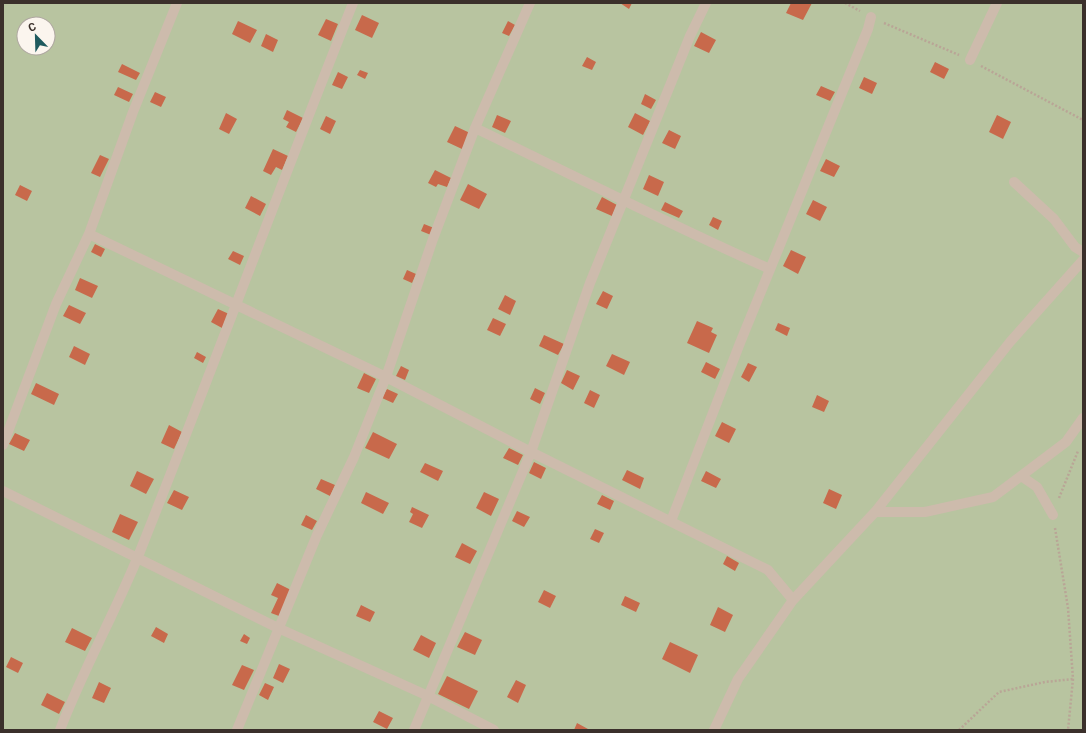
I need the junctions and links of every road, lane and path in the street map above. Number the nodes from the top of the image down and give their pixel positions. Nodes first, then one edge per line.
1 (177, 3) edge
2 (353, 3) edge
3 (530, 3) edge
4 (706, 3) edge
5 (997, 3) edge
6 (871, 17) dead end
7 (970, 60) dead end
8 (475, 128) junction
9 (1014, 182) dead end
10 (625, 200) junction
11 (89, 234) junction
12 (1083, 252) edge
13 (1083, 260) edge
14 (770, 269) junction
15 (237, 305) junction
16 (386, 377) junction
17 (1083, 418) edge
18 (3, 445) edge
19 (1080, 446) dead end
20 (531, 452) junction
21 (1021, 476) junction
22 (3, 491) edge
23 (876, 512) junction
24 (1053, 515) junction
25 (670, 521) junction
26 (137, 557) junction
27 (793, 600) junction
28 (278, 628) junction
29 (1073, 679) junction
30 (428, 696) junction
31 (60, 730) edge
32 (237, 730) edge
33 (414, 730) edge
34 (494, 730) edge
35 (714, 730) edge
36 (960, 730) edge
37 (1068, 730) edge

1 - 11 lane
2 - 15 lane
3 - 8 lane
4 - 10 lane
5 - 7 lane
6 - 14 lane
8 - 10 lane
8 - 16 lane
9 - 12 lane
10 - 14 lane
10 - 20 lane
11 - 15 lane
11 - 18 lane
13 - 23 lane
14 - 25 lane
15 - 16 lane
15 - 26 lane
16 - 20 lane
16 - 28 lane
17 - 21 lane
19 - 24 path
20 - 25 lane
20 - 30 lane
21 - 23 lane
21 - 24 lane
22 - 26 lane
23 - 27 lane
24 - 29 path
25 - 27 lane
26 - 28 lane
26 - 31 lane
27 - 35 lane
28 - 30 lane
28 - 32 lane
29 - 36 path
29 - 37 path
30 - 33 lane
30 - 34 lane

